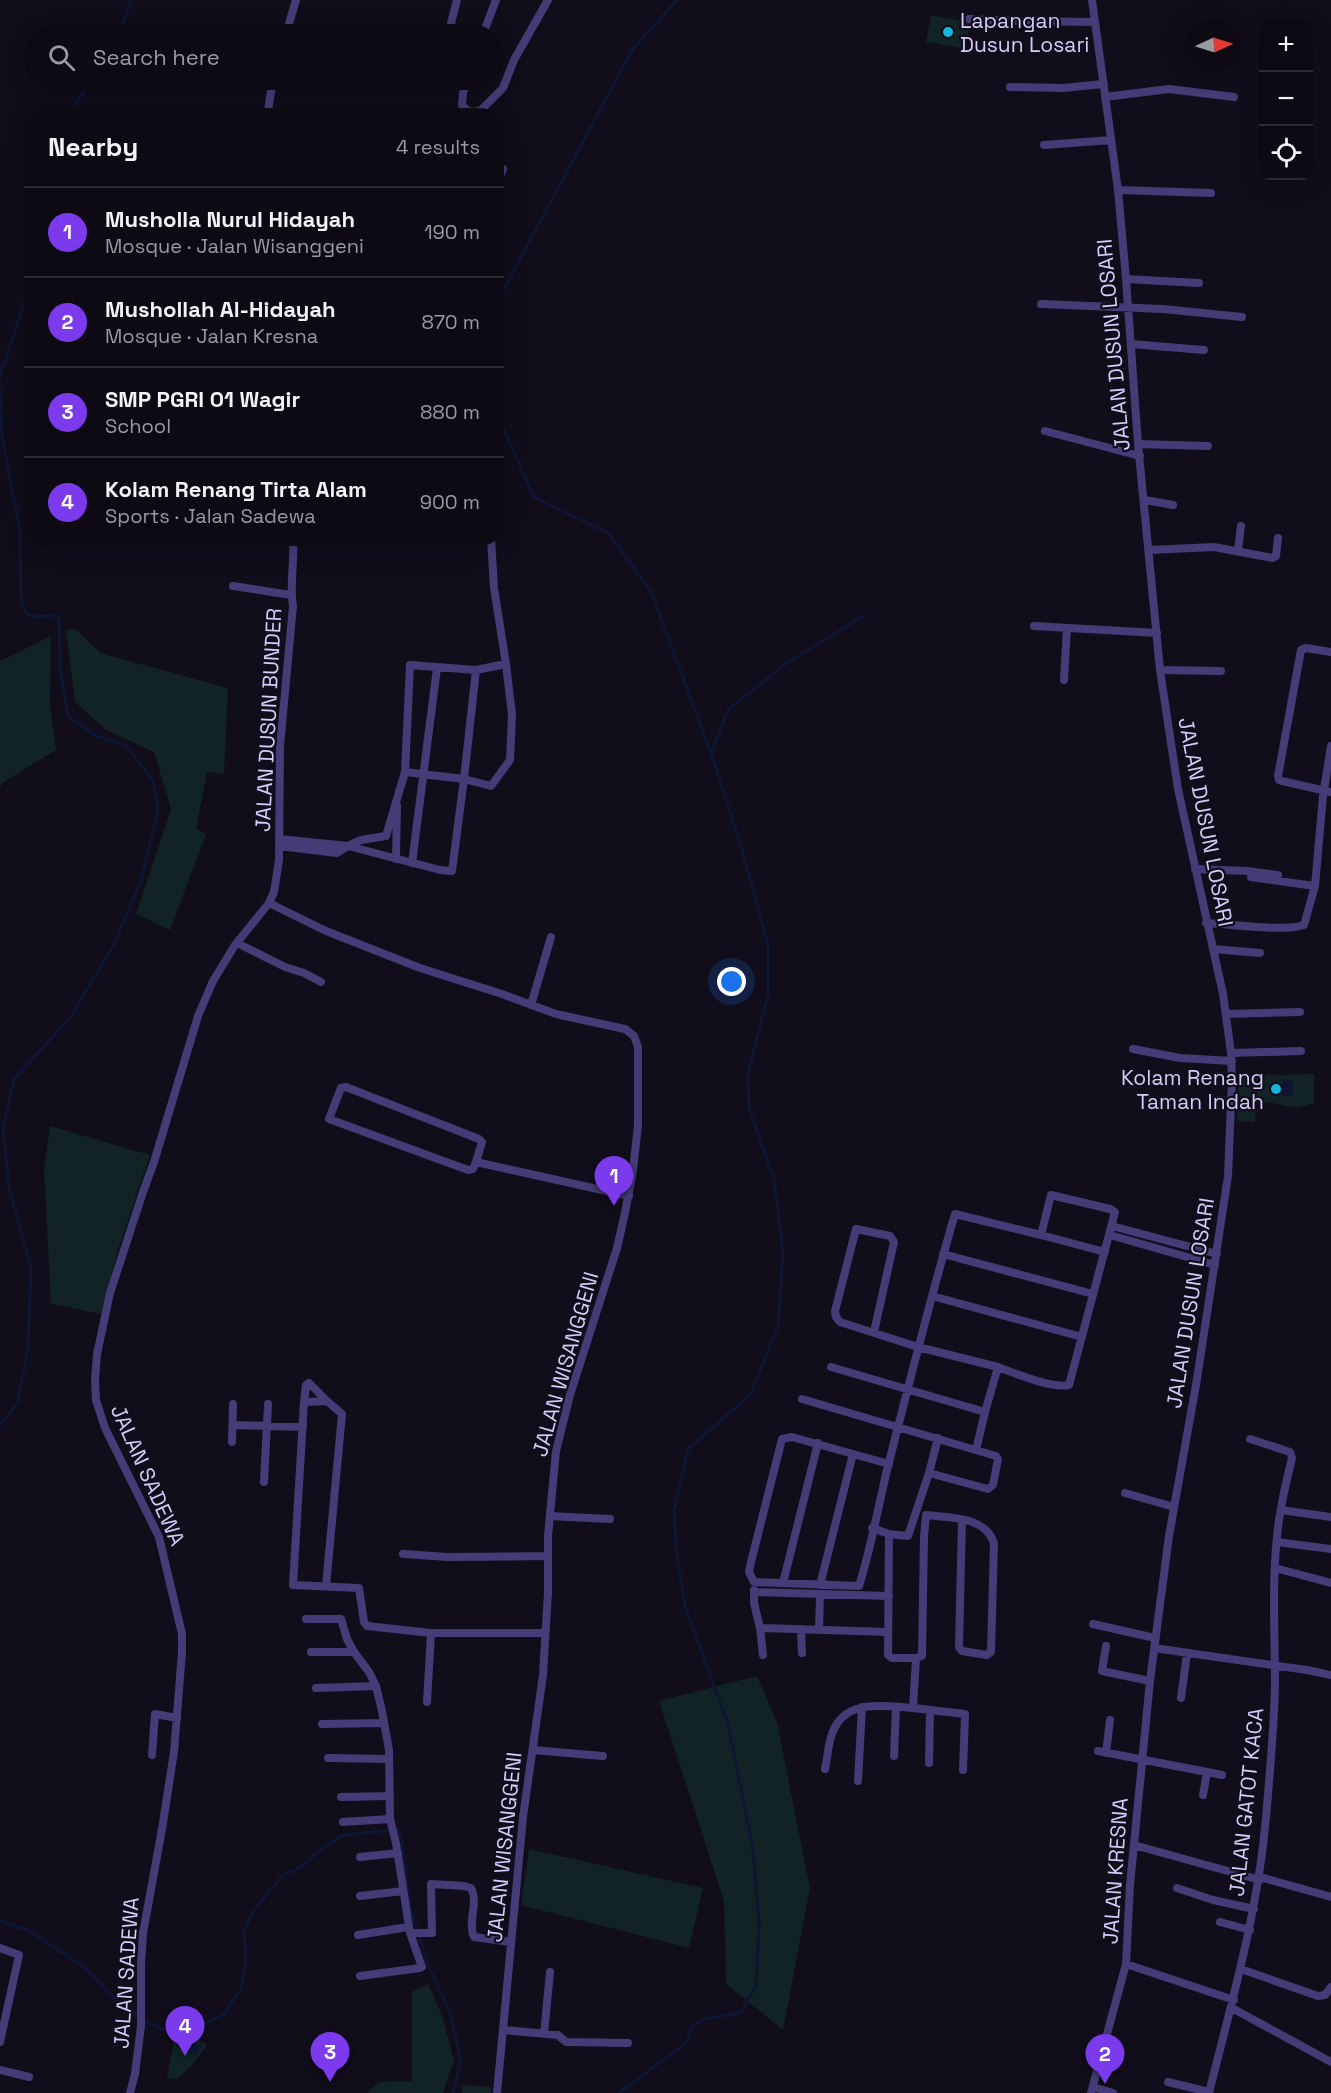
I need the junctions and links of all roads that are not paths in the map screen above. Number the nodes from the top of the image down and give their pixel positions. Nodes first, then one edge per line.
1 (296, 0) edge
2 (457, 0) edge
3 (496, 0) edge
4 (548, 0) edge
5 (1092, 0) edge
6 (969, 19) dead end
7 (1095, 22) junction
8 (289, 24) edge
9 (452, 24) edge
10 (487, 24) edge
11 (1104, 84) junction
12 (504, 85) edge
13 (1010, 87) dead end
14 (271, 90) edge
15 (464, 90) edge
16 (501, 90) edge
17 (1105, 97) junction
18 (1234, 97) dead end
19 (268, 108) edge
20 (465, 108) edge
21 (483, 108) edge
22 (1112, 140) junction
23 (1044, 145) dead end
24 (1118, 190) junction
25 (1212, 193) dead end
26 (1126, 279) junction
27 (1198, 283) dead end
28 (1041, 304) dead end
29 (1128, 308) junction
30 (1242, 317) dead end
31 (1131, 344) junction
32 (1204, 350) dead end
33 (1045, 431) dead end
34 (1138, 444) junction
35 (1208, 446) dead end
36 (1140, 456) junction
37 (1145, 500) junction
38 (1173, 505) dead end
39 (1242, 526) dead end
40 (1278, 538) dead end
41 (293, 546) edge
42 (491, 546) edge
43 (1149, 550) junction
44 (1238, 550) junction
45 (233, 586) dead end
46 (291, 595) junction
47 (1034, 626) dead end
48 (1067, 628) junction
49 (1157, 633) junction
50 (1331, 652) edge
51 (506, 664) junction
52 (437, 668) junction
53 (476, 669) junction
54 (1161, 670) junction
55 (1221, 671) dead end
56 (1064, 680) dead end
57 (1331, 746) edge
58 (405, 772) junction
59 (423, 775) junction
60 (465, 779) junction
61 (1328, 791) edge
62 (396, 797) junction
63 (398, 829) junction
64 (386, 836) junction
65 (279, 842) junction
66 (348, 846) junction
67 (396, 859) junction
68 (412, 863) junction
69 (1195, 869) junction
70 (1278, 875) dead end
71 (1251, 878) dead end
72 (1315, 886) junction
73 (269, 903) junction
74 (1206, 923) junction
75 (551, 937) dead end
76 (237, 943) junction
77 (1213, 949) junction
78 (1260, 953) dead end
79 (321, 982) dead end
80 (531, 1005) junction
81 (1300, 1012) dead end
82 (1226, 1014) junction
83 (1133, 1049) dead end
84 (1301, 1051) dead end
85 (1232, 1057) junction
86 (476, 1162) junction
87 (629, 1196) junction
88 (1112, 1226) junction
89 (1041, 1235) junction
90 (1110, 1235) junction
91 (1105, 1252) junction
92 (943, 1254) junction
93 (1217, 1254) junction
94 (1215, 1265) junction
95 (1094, 1294) junction
96 (932, 1296) junction
97 (874, 1332) junction
98 (1082, 1337) junction
99 (918, 1347) junction
100 (998, 1367) junction
101 (831, 1368) dead end
102 (907, 1389) junction
103 (802, 1399) dead end
104 (327, 1401) junction
105 (304, 1402) junction
106 (233, 1404) dead end
107 (268, 1404) dead end
108 (985, 1413) junction
109 (233, 1425) junction
110 (267, 1426) junction
111 (898, 1426) junction
112 (303, 1427) junction
113 (938, 1438) junction
114 (1250, 1439) dead end
115 (232, 1442) dead end
116 (818, 1443) junction
117 (976, 1450) junction
118 (853, 1454) junction
119 (889, 1464) junction
120 (929, 1473) junction
121 (264, 1482) dead end
122 (1125, 1493) dead end
123 (1174, 1507) junction
124 (1281, 1510) junction
125 (916, 1513) junction
126 (926, 1515) junction
127 (550, 1516) junction
128 (1331, 1516) edge
129 (610, 1519) dead end
130 (962, 1520) junction
131 (873, 1528) junction
132 (890, 1534) junction
133 (908, 1536) junction
134 (924, 1537) junction
135 (1277, 1542) junction
136 (1331, 1549) edge
137 (403, 1554) dead end
138 (548, 1556) junction
139 (1275, 1568) junction
140 (754, 1582) junction
141 (783, 1583) junction
142 (1331, 1583) edge
143 (820, 1584) junction
144 (326, 1586) junction
145 (754, 1592) junction
146 (820, 1594) junction
147 (889, 1596) junction
148 (306, 1619) dead end
149 (1094, 1624) dead end
150 (760, 1628) junction
151 (801, 1629) junction
152 (819, 1630) junction
153 (431, 1632) junction
154 (888, 1632) junction
155 (545, 1633) junction
156 (1155, 1638) junction
157 (1106, 1646) dead end
158 (1154, 1648) junction
159 (312, 1652) dead end
160 (354, 1652) junction
161 (802, 1653) dead end
162 (1187, 1653) junction
163 (762, 1655) dead end
164 (916, 1658) junction
165 (1275, 1665) junction
166 (1331, 1675) edge
167 (1150, 1681) junction
168 (376, 1686) junction
169 (316, 1688) dead end
170 (1181, 1698) dead end
171 (428, 1702) dead end
172 (862, 1707) junction
173 (896, 1707) junction
174 (914, 1708) junction
175 (930, 1710) junction
176 (177, 1718) junction
177 (1110, 1720) dead end
178 (384, 1723) junction
179 (322, 1724) dead end
180 (533, 1750) junction
181 (152, 1755) dead end
182 (603, 1756) dead end
183 (894, 1756) dead end
184 (328, 1758) dead end
185 (1141, 1758) junction
186 (389, 1759) junction
187 (929, 1763) dead end
188 (825, 1769) dead end
189 (963, 1770) dead end
190 (1206, 1772) junction
191 (1222, 1775) dead end
192 (858, 1781) dead end
193 (1203, 1795) dead end
194 (390, 1796) junction
195 (341, 1797) dead end
196 (343, 1822) dead end
197 (391, 1822) junction
198 (1134, 1845) junction
199 (398, 1853) junction
200 (360, 1857) dead end
201 (1260, 1879) junction
202 (1177, 1888) dead end
203 (403, 1891) junction
204 (360, 1896) dead end
205 (1331, 1897) edge
206 (1254, 1909) junction
207 (1220, 1922) dead end
208 (1250, 1930) junction
209 (411, 1931) junction
210 (357, 1935) dead end
211 (511, 1942) junction
212 (0, 1948) edge
213 (1126, 1964) junction
214 (1241, 1969) junction
215 (550, 1972) dead end
216 (360, 1976) dead end
217 (1331, 1987) edge
218 (1233, 2004) junction
219 (2, 2021) edge
220 (504, 2030) junction
221 (544, 2034) junction
222 (0, 2042) edge
223 (628, 2043) dead end
224 (1331, 2062) edge
225 (0, 2070) edge
226 (29, 2077) dead end
227 (1168, 2082) dead end
228 (1092, 2090) edge
229 (1209, 2092) edge
230 (130, 2093) edge
231 (497, 2093) edge
232 (1113, 2093) edge

1 - 8 street
2 - 9 street
3 - 10 street
4 - 12 street
5 - 7 street, JALAN DUSUN LOSARI
6 - 7 street
7 - 11 street, JALAN DUSUN LOSARI
11 - 13 street
11 - 17 street, JALAN DUSUN LOSARI
14 - 19 street
15 - 20 street
16 - 21 street
17 - 18 street
17 - 22 street, JALAN DUSUN LOSARI
22 - 23 street
22 - 24 street, JALAN DUSUN LOSARI
24 - 25 street
24 - 26 street, JALAN DUSUN LOSARI
26 - 27 street
26 - 29 street, JALAN DUSUN LOSARI
28 - 29 street
29 - 30 street
29 - 31 street, JALAN DUSUN LOSARI
31 - 32 street
31 - 34 street, JALAN DUSUN LOSARI
33 - 36 street
34 - 35 street
34 - 36 street, JALAN DUSUN LOSARI
36 - 37 street, JALAN DUSUN LOSARI
37 - 38 street
37 - 43 street, JALAN DUSUN LOSARI
39 - 44 street
40 - 44 street
41 - 46 street, JALAN DUSUN BUNDER
42 - 51 street
43 - 44 street
43 - 49 street, JALAN DUSUN LOSARI
45 - 46 street
46 - 65 street, JALAN DUSUN BUNDER
47 - 48 street
48 - 49 street
48 - 56 street
49 - 54 street, JALAN DUSUN LOSARI
50 - 61 street
51 - 53 street
51 - 60 street
52 - 53 street
52 - 58 street
52 - 59 street
53 - 60 street
54 - 55 street
54 - 69 street, JALAN DUSUN LOSARI
57 - 61 street
58 - 59 street
58 - 62 street
59 - 60 street
59 - 68 street
60 - 68 street
61 - 72 street
62 - 63 street
62 - 64 street
63 - 64 street
63 - 67 street
64 - 66 street
65 - 66 street
65 - 73 street, JALAN DUSUN BUNDER
66 - 67 street
67 - 68 street
69 - 70 street
69 - 74 street, JALAN DUSUN LOSARI
71 - 72 street
72 - 74 street
73 - 76 street, JALAN SADEWA
73 - 80 street, JALAN WISANGGENI
74 - 77 street, JALAN DUSUN LOSARI
75 - 80 street
76 - 79 street
76 - 176 street, JALAN SADEWA
77 - 78 street
77 - 82 street, JALAN DUSUN LOSARI
80 - 87 street, JALAN WISANGGENI
81 - 82 street
82 - 85 street, JALAN DUSUN LOSARI
83 - 85 street
84 - 85 street
85 - 93 street, JALAN DUSUN LOSARI
86 - 86 street
86 - 87 street
87 - 127 street, JALAN WISANGGENI
88 - 89 street
88 - 90 street
88 - 93 street
89 - 91 street
89 - 92 street
90 - 91 street
90 - 94 street
91 - 95 street
92 - 95 street
92 - 96 street
93 - 94 street, JALAN DUSUN LOSARI
94 - 123 street, JALAN DUSUN LOSARI
95 - 98 street
96 - 98 street
96 - 99 street
97 - 97 street
97 - 99 street
98 - 100 street
99 - 100 street
99 - 102 street
100 - 108 street
101 - 102 street
102 - 108 street
102 - 111 street
103 - 111 street
104 - 105 street
104 - 105 street
104 - 144 street
105 - 112 street
106 - 109 street
107 - 110 street
108 - 117 street
109 - 110 street
109 - 115 street
110 - 112 street
110 - 121 street
111 - 113 street
111 - 119 street
112 - 144 street
113 - 117 street
113 - 120 street
114 - 124 street, JALAN GATOT KACA
116 - 118 street
116 - 140 street
116 - 141 street
117 - 120 street
118 - 119 street
118 - 143 street
119 - 131 street
120 - 125 street
122 - 123 street
123 - 156 street, JALAN DUSUN LOSARI
124 - 128 street
124 - 135 street, JALAN GATOT KACA
125 - 126 street
125 - 133 street
126 - 130 street
126 - 134 street
127 - 129 street
127 - 138 street, JALAN WISANGGENI
130 - 130 street
131 - 132 street
131 - 143 street
132 - 133 street
132 - 147 street
133 - 134 street
134 - 164 street
135 - 136 street
135 - 139 street, JALAN GATOT KACA
137 - 138 street
138 - 155 street, JALAN WISANGGENI
139 - 142 street
139 - 165 street, JALAN GATOT KACA
140 - 141 street
140 - 145 street
141 - 143 street
144 - 153 street
145 - 146 street
145 - 150 street
146 - 147 street
146 - 152 street
147 - 154 street
148 - 160 street
149 - 156 street
150 - 151 street
150 - 163 street
151 - 152 street
151 - 161 street
152 - 154 street
153 - 155 street
153 - 171 street
154 - 164 street
155 - 180 street, JALAN WISANGGENI
156 - 158 street, JALAN DUSUN LOSARI
157 - 167 street
158 - 162 street
158 - 167 street, JALAN KRESNA
159 - 160 street
160 - 168 street
162 - 165 street
162 - 170 street
164 - 174 street
165 - 166 street
165 - 201 street, JALAN GATOT KACA
167 - 185 street, JALAN KRESNA
168 - 169 street
168 - 178 street
172 - 173 street
172 - 188 street
172 - 192 street
173 - 174 street
173 - 183 street
174 - 175 street
175 - 187 street
175 - 189 street
176 - 181 street
176 - 230 street, JALAN SADEWA
177 - 185 street
178 - 179 street
178 - 186 street
180 - 182 street
180 - 211 street, JALAN WISANGGENI
184 - 186 street
185 - 190 street
185 - 198 street, JALAN KRESNA
186 - 194 street
190 - 191 street
190 - 193 street
194 - 195 street
194 - 197 street
196 - 197 street
197 - 199 street
198 - 201 street
198 - 213 street, JALAN KRESNA
199 - 200 street
199 - 203 street
201 - 205 street
201 - 206 street, JALAN GATOT KACA
202 - 206 street
203 - 204 street
203 - 209 street
206 - 208 street, JALAN GATOT KACA
207 - 208 street
208 - 214 street, JALAN GATOT KACA
209 - 210 street
209 - 211 street
209 - 216 street
211 - 220 street, JALAN WISANGGENI
212 - 219 street
213 - 218 street
213 - 228 street, JALAN KRESNA
214 - 217 street
214 - 218 street, JALAN GATOT KACA
215 - 221 street
218 - 224 street
218 - 229 street, JALAN GATOT KACA
219 - 222 street
220 - 221 street
220 - 231 street, JALAN WISANGGENI
221 - 223 street
225 - 226 street
227 - 229 street
228 - 232 street

